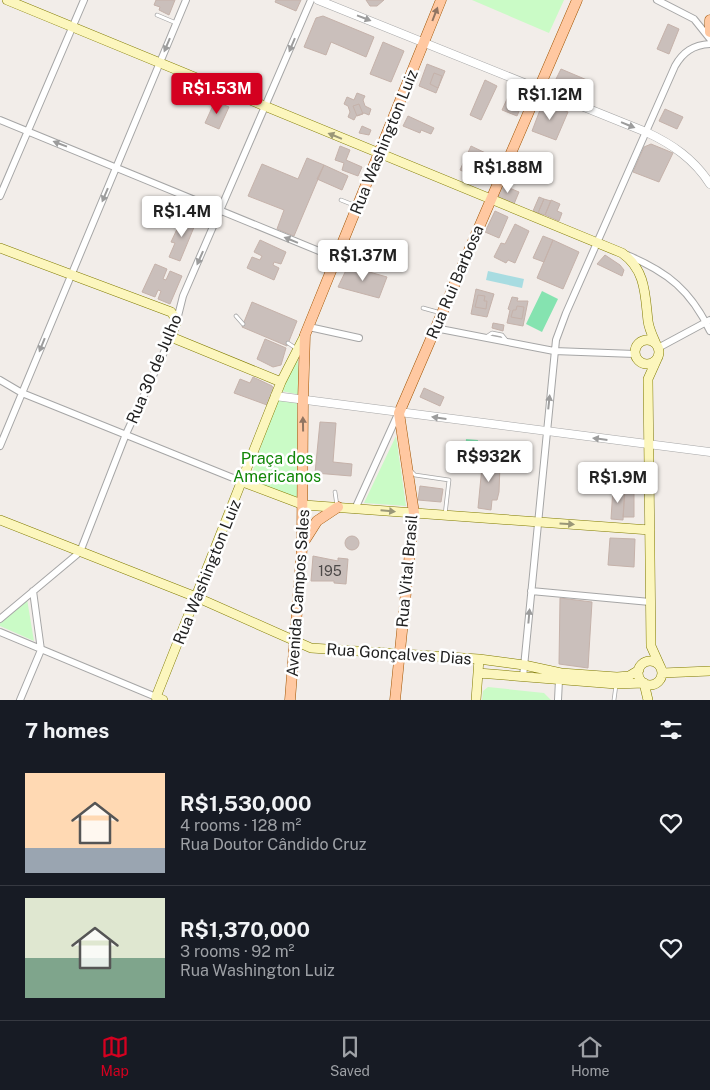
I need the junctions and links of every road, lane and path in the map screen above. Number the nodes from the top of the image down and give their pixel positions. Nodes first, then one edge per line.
1 (7, 0) edge
2 (84, 0) edge
3 (186, 0) edge
4 (311, 0) edge
5 (318, 0) edge
6 (441, 0) edge
7 (577, 0) edge
8 (657, 0) edge
9 (157, 15) dead end
10 (710, 20) edge
11 (176, 23) junction
12 (71, 27) junction
13 (710, 32) edge
14 (710, 38) edge
15 (425, 42) junction
16 (710, 44) edge
17 (160, 63) junction
18 (539, 88) junction
19 (265, 108) junction
20 (0, 120) edge
21 (27, 132) junction
22 (646, 132) junction
23 (380, 154) junction
24 (117, 167) junction
25 (710, 184) edge
26 (0, 196) edge
27 (492, 198) junction
28 (341, 200) dead end
29 (359, 207) junction
30 (220, 211) junction
31 (597, 243) junction
32 (0, 248) edge
33 (622, 253) junction
34 (336, 258) junction
35 (71, 275) junction
36 (423, 308) dead end
37 (441, 313) junction
38 (236, 316) dead end
39 (177, 320) junction
40 (708, 321) edge
41 (648, 322) junction
42 (243, 324) dead end
43 (435, 328) junction
44 (307, 331) junction
45 (710, 331) edge
46 (170, 337) junction
47 (359, 338) dead end
48 (288, 344) dead end
49 (657, 346) junction
50 (298, 349) junction
51 (554, 351) junction
52 (635, 352) junction
53 (657, 359) junction
54 (648, 379) junction
55 (0, 380) edge
56 (281, 382) junction
57 (22, 392) junction
58 (275, 396) junction
59 (302, 400) junction
60 (399, 413) junction
61 (546, 432) junction
62 (126, 434) junction
63 (649, 444) junction
64 (0, 446) edge
65 (710, 452) edge
66 (411, 455) dead end
67 (243, 482) junction
68 (335, 492) dead end
69 (304, 505) junction
70 (338, 507) junction
71 (355, 508) junction
72 (414, 513) junction
73 (445, 515) junction
74 (0, 520) edge
75 (537, 522) junction
76 (650, 530) junction
77 (302, 548) junction
78 (80, 552) junction
79 (33, 591) junction
80 (531, 591) junction
81 (196, 598) junction
82 (650, 602) junction
83 (0, 619) edge
84 (0, 632) edge
85 (294, 642) junction
86 (651, 646) junction
87 (41, 650) junction
88 (399, 654) junction
89 (479, 659) junction
90 (524, 665) junction
91 (640, 668) junction
92 (710, 671) edge
93 (478, 673) junction
94 (660, 674) junction
95 (523, 677) junction
96 (559, 680) junction
97 (644, 683) junction
98 (616, 684) junction
99 (158, 699) edge
100 (20, 700) edge
101 (290, 700) edge
102 (395, 700) edge
103 (476, 700) edge
104 (558, 700) edge
105 (614, 700) edge
106 (648, 700) edge

1 - 12 main road
2 - 12 street
3 - 11 street
4 -> 19 street, Rua 30 de Julho
5 -> 15 street
15 -> 6 main road, Rua Washington Luiz
7 - 18 main road, Rua Rui Barbosa
8 - 14 street
9 - 11 lane
10 - 13 main road
11 -> 17 street
12 - 17 main road
12 - 21 street
15 - 18 street
15 - 23 main road, Rua Washington Luiz
16 - 22 street
17 - 19 main road
17 - 24 street
18 -> 22 street
18 - 27 main road, Rua Rui Barbosa
23 -> 19 main road
19 - 30 street, Rua 30 de Julho
20 - 21 street
24 -> 21 street
21 - 26 street
22 - 25 street
22 - 31 street
23 - 27 main road
23 - 29 main road, Rua Washington Luiz
24 - 30 street
24 -> 35 street
27 - 31 main road
27 - 37 main road, Rua Rui Barbosa
28 - 29 lane
29 - 34 main road, Rua Washington Luiz
34 -> 30 street
30 -> 39 street, Rua 30 de Julho
31 - 33 main road
31 - 51 street
32 - 35 main road
33 - 40 street
33 - 41 main road
34 - 44 main road, Rua Washington Luiz
35 - 39 main road
35 -> 57 street
36 - 37 lane
37 - 43 main road, Rua Rui Barbosa
38 - 42 lane
39 - 46 main road, Rua 30 de Julho
40 - 45 street
40 - 49 street
41 - 49 main road
41 - 52 main road
43 - 51 street
43 - 60 main road, Rua Rui Barbosa
44 - 47 street
44 - 50 main road, Rua Washington Luiz
44 - 59 main road, Avenida Campos Sales
46 - 56 main road
46 - 62 street, Rua 30 de Julho
48 - 50 lane
49 - 52 main road
49 - 53 main road
50 - 56 main road, Rua Washington Luiz
51 - 52 street
61 -> 51 street
52 - 53 main road
52 - 54 main road
53 - 54 main road
54 - 63 main road
55 - 57 street
56 - 58 main road, Rua Washington Luiz
57 - 62 street
57 - 64 street
58 - 59 street
58 - 67 main road, Rua Washington Luiz
59 - 60 street
69 -> 59 main road, Avenida Campos Sales
61 -> 60 street
60 - 71 street, Rua Rui Barbosa
60 - 72 main road, Rua Vital Brasil
63 -> 61 street
61 - 75 street
62 - 67 street
62 - 78 street, Rua 30 de Julho
63 - 65 street
63 - 76 main road
66 - 73 lane
67 - 69 main road
67 - 81 main road, Rua Washington Luiz
68 - 70 lane
69 - 70 main road
69 - 77 main road, Avenida Campos Sales
70 - 71 main road
70 - 77 main road
71 -> 72 main road
72 - 73 main road
72 - 88 main road, Rua Vital Brasil
73 - 75 main road
74 - 78 main road, Rua Gonçalves Dias
75 -> 76 main road
75 - 80 street
76 - 82 main road
77 - 85 main road, Avenida Campos Sales
78 - 79 street, Rua 30 de Julho
78 - 81 main road, Rua Gonçalves Dias
79 - 83 street, Rua 30 de Julho
79 - 87 street
80 - 82 street
90 -> 80 street
81 - 85 main road, Rua Gonçalves Dias
81 - 99 main road, Rua Washington Luiz
82 - 86 main road
84 - 87 street
85 - 88 main road, Rua Gonçalves Dias
85 - 101 main road, Avenida Campos Sales
86 - 91 main road
86 - 94 main road
87 - 99 street
87 - 100 street
88 - 89 main road, Rua Gonçalves Dias
88 - 102 main road, Rua Vital Brasil
89 - 90 main road, Rua Gonçalves Dias
89 - 93 main road
90 - 91 main road, Rua Gonçalves Dias
90 - 95 street
91 - 94 main road
91 - 97 main road
92 - 94 main road
93 - 95 main road, Rua Gonçalves Dias
93 - 103 main road
94 - 97 main road
94 - 106 main road
95 - 96 main road, Rua Gonçalves Dias
96 - 98 main road, Rua Gonçalves Dias
96 - 104 street
97 - 98 main road, Rua Gonçalves Dias
97 - 106 main road
98 - 105 lane

